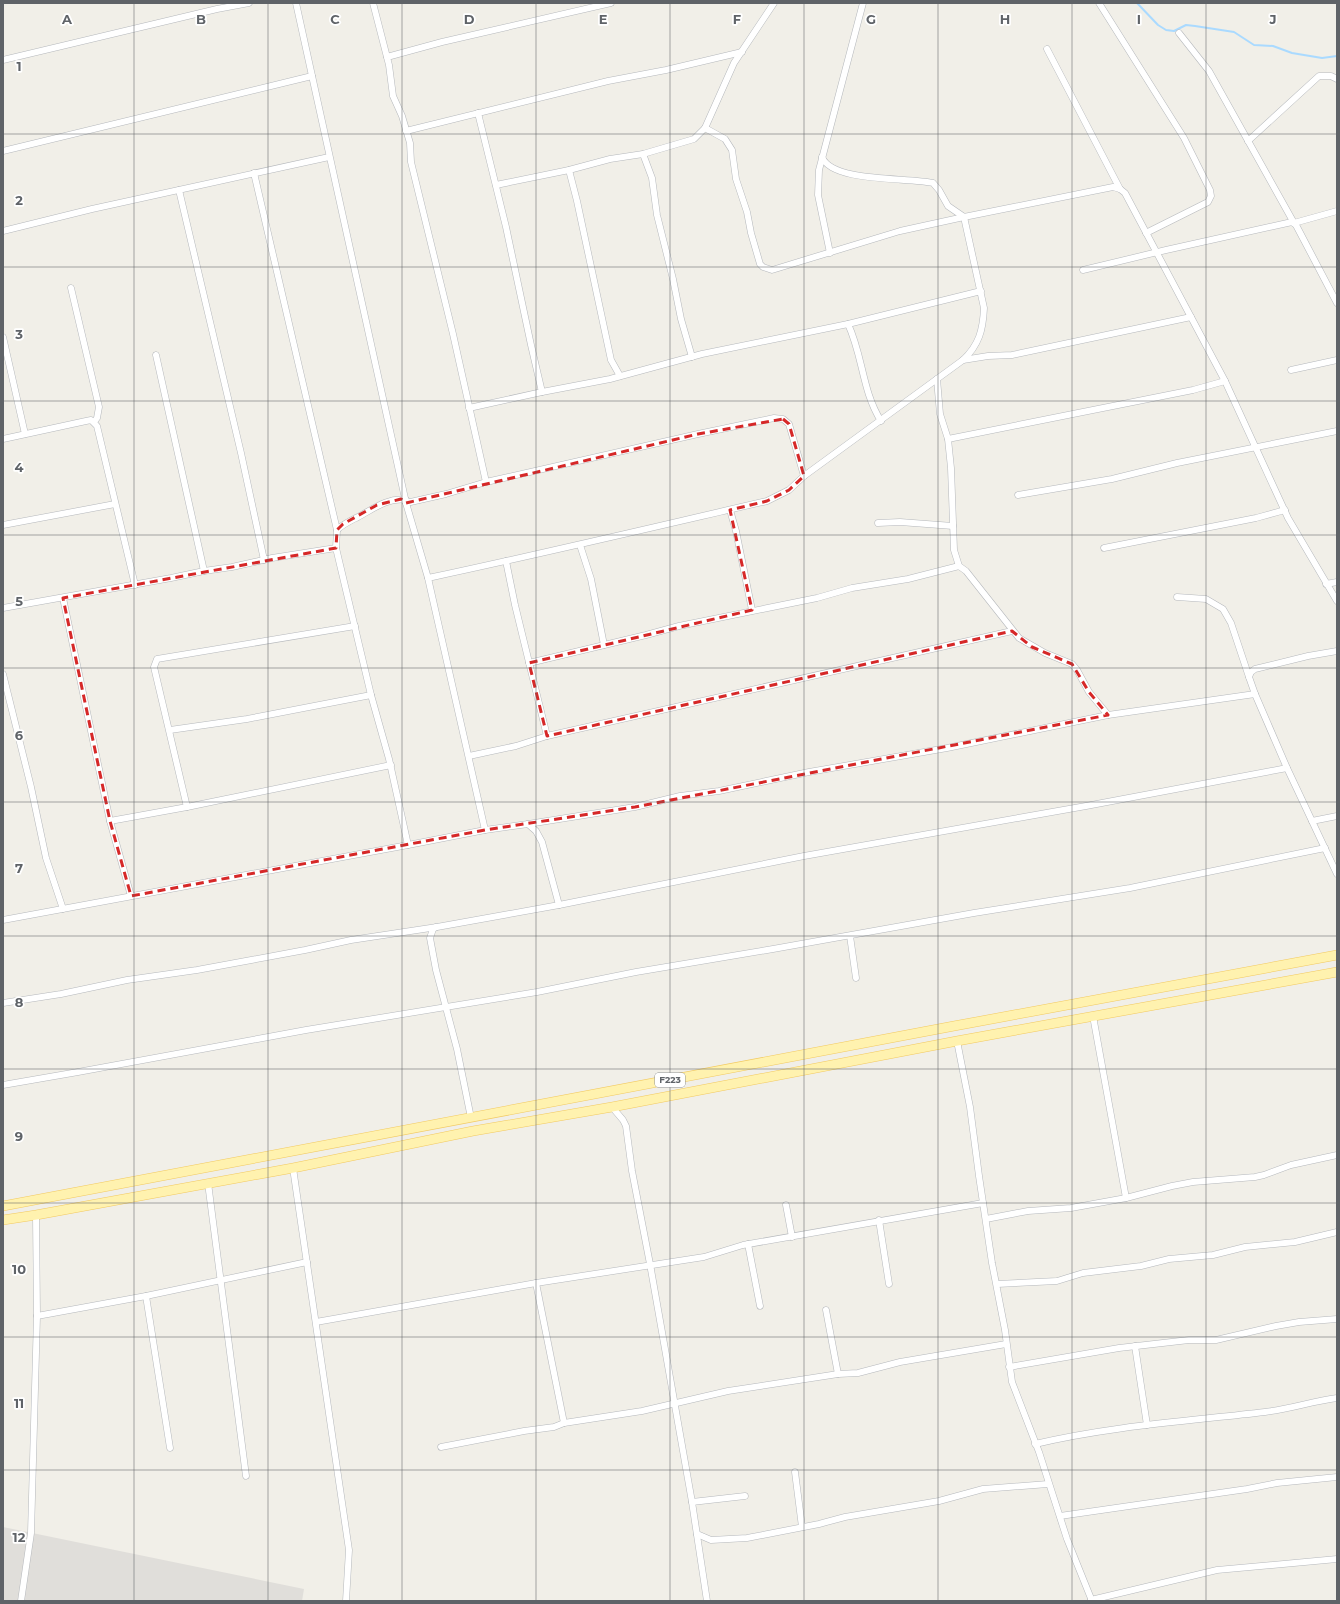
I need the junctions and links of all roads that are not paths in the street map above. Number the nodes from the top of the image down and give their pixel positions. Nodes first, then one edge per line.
1 (212, 3) edge
2 (249, 3) edge
3 (296, 3) edge
4 (373, 3) edge
5 (611, 3) edge
6 (774, 3) edge
7 (863, 3) edge
8 (1099, 3) edge
9 (216, 9) junction
10 (1179, 33) dead end
11 (1047, 49) dead end
12 (742, 52) junction
13 (387, 57) junction
14 (3, 60) edge
15 (312, 76) junction
16 (1337, 79) edge
17 (478, 113) junction
18 (705, 128) junction
19 (406, 131) junction
20 (1248, 141) junction
21 (3, 151) edge
22 (643, 154) junction
23 (329, 157) junction
24 (822, 158) junction
25 (569, 170) junction
26 (254, 173) junction
27 (496, 185) junction
28 (1120, 189) junction
29 (179, 190) junction
30 (1337, 211) edge
31 (964, 216) junction
32 (1294, 224) junction
33 (3, 231) edge
34 (1146, 233) junction
35 (1156, 252) junction
36 (830, 253) junction
37 (1083, 270) dead end
38 (71, 288) dead end
39 (981, 291) junction
40 (1334, 292) edge
41 (1337, 303) edge
42 (1191, 317) junction
43 (848, 324) junction
44 (3, 337) edge
45 (156, 355) dead end
46 (692, 357) junction
47 (963, 360) junction
48 (1337, 360) edge
49 (1291, 370) dead end
50 (620, 376) junction
51 (937, 379) junction
52 (1225, 381) junction
53 (542, 392) junction
54 (469, 408) junction
55 (881, 421) junction
56 (94, 422) junction
57 (1337, 431) edge
58 (25, 434) junction
59 (3, 439) edge
60 (948, 439) junction
61 (1255, 447) junction
62 (804, 476) junction
63 (486, 482) junction
64 (1018, 495) dead end
65 (406, 503) junction
66 (115, 504) junction
67 (730, 510) junction
68 (1285, 510) junction
69 (878, 523) dead end
70 (3, 525) edge
71 (953, 526) junction
72 (337, 530) junction
73 (580, 545) junction
74 (336, 548) junction
75 (1104, 548) dead end
76 (264, 560) junction
77 (506, 561) junction
78 (959, 566) junction
79 (204, 570) junction
80 (428, 578) junction
81 (1337, 582) edge
82 (1326, 584) junction
83 (134, 585) junction
84 (1177, 597) dead end
85 (63, 598) junction
86 (1337, 601) edge
87 (3, 608) edge
88 (752, 610) junction
89 (355, 626) junction
90 (1012, 631) junction
91 (604, 645) junction
92 (1337, 652) edge
93 (529, 662) junction
94 (3, 674) edge
95 (1249, 676) junction
96 (1255, 694) junction
97 (371, 695) junction
98 (1108, 715) junction
99 (170, 730) junction
100 (547, 736) junction
101 (469, 756) junction
102 (391, 765) junction
103 (1287, 768) junction
104 (188, 807) junction
105 (1337, 816) edge
106 (110, 821) junction
107 (1312, 821) junction
108 (528, 824) junction
109 (485, 830) junction
110 (408, 845) junction
111 (1325, 848) junction
112 (1337, 874) edge
113 (131, 896) junction
114 (559, 904) junction
115 (63, 909) junction
116 (3, 920) edge
117 (431, 930) junction
118 (850, 936) junction
119 (1337, 955) edge
120 (1337, 972) edge
121 (856, 978) dead end
122 (3, 1003) edge
123 (446, 1008) junction
124 (1094, 1016) junction
125 (956, 1041) junction
126 (710, 1072) junction
127 (3, 1085) edge
128 (713, 1088) junction
129 (612, 1107) junction
130 (471, 1118) junction
131 (1337, 1155) edge
132 (293, 1168) junction
133 (208, 1183) junction
134 (1126, 1198) junction
135 (983, 1203) junction
136 (786, 1205) dead end
137 (3, 1206) edge
138 (36, 1215) junction
139 (986, 1219) junction
140 (3, 1220) edge
141 (879, 1220) junction
142 (1337, 1232) edge
143 (792, 1237) junction
144 (748, 1244) junction
145 (307, 1262) junction
146 (650, 1264) junction
147 (222, 1280) junction
148 (536, 1283) junction
149 (889, 1284) dead end
150 (997, 1284) junction
151 (146, 1296) junction
152 (760, 1306) dead end
153 (826, 1310) dead end
154 (37, 1316) junction
155 (1337, 1319) edge
156 (316, 1322) junction
157 (1006, 1344) junction
158 (1135, 1346) junction
159 (1009, 1366) junction
160 (838, 1374) junction
161 (1337, 1398) edge
162 (673, 1403) junction
163 (564, 1423) junction
164 (1147, 1425) junction
165 (1036, 1444) junction
166 (441, 1447) dead end
167 (170, 1448) dead end
168 (795, 1472) dead end
169 (246, 1476) dead end
170 (1337, 1477) edge
171 (1048, 1484) junction
172 (745, 1496) dead end
173 (692, 1502) junction
174 (1060, 1516) junction
175 (802, 1527) junction
176 (697, 1534) junction
177 (1337, 1560) edge
178 (21, 1601) edge
179 (346, 1601) edge
180 (707, 1601) edge
181 (1092, 1601) edge

1 - 9 street
2 - 9 street
3 - 15 street
4 - 13 street
5 - 13 street
6 - 12 street
7 - 24 street
8 - 34 street
9 - 14 street
10 - 20 street
11 - 28 street
12 - 17 street
12 - 18 street
13 - 19 street
15 - 21 street
15 - 23 street
16 - 20 street
17 - 19 street
17 - 27 street
18 - 22 street
18 - 36 street
19 - 54 street
20 - 32 street
22 - 25 street
22 - 46 street
23 - 26 street
23 - 65 street
24 - 31 street
24 - 36 street
25 - 27 street
25 - 50 street
26 - 29 street
26 - 72 street
27 - 53 street
28 - 31 street
28 - 34 street
29 - 33 street
29 - 76 street
30 - 32 street
31 - 36 street
31 - 39 street
32 - 35 street
32 - 40 street
34 - 35 street
35 - 37 street
35 - 42 street
38 - 56 street
39 - 43 street
39 - 47 street
40 - 41 street
42 - 47 street
42 - 52 street
43 - 46 street
43 - 55 street
44 - 58 street
45 - 79 street
46 - 50 street
47 - 51 street
48 - 49 street
50 - 53 street
51 - 55 street
51 - 60 street
52 - 60 street
52 - 61 street
53 - 54 street
54 - 63 street
55 - 62 street
56 - 58 street
56 - 66 street
57 - 61 street
58 - 59 street
60 - 71 street
61 - 64 street
61 - 68 street
62 - 63 street
62 - 67 street
63 - 65 street
65 - 72 street
65 - 80 street
66 - 70 street
66 - 83 street
67 - 73 street
67 - 88 street
68 - 75 street
68 - 82 street
69 - 71 street
71 - 78 street
72 - 74 street
73 - 77 street
73 - 91 street
74 - 76 street
74 - 89 street
76 - 79 street
77 - 80 street
77 - 93 street
78 - 88 street
78 - 90 street
79 - 83 street
80 - 101 street
81 - 82 street
82 - 86 street
83 - 85 street
84 - 95 street
85 - 87 street
85 - 106 street
88 - 91 street
89 - 97 street
89 - 99 street
90 - 98 street
90 - 100 street
91 - 93 street
92 - 95 street
93 - 100 street
94 - 115 street
95 - 96 street
96 - 98 street
96 - 103 street
97 - 99 street
97 - 102 street
98 - 108 street
99 - 104 street
100 - 101 street
101 - 109 street
102 - 104 street
102 - 110 street
103 - 107 street
103 - 114 street
104 - 106 street
105 - 107 street
106 - 113 street
107 - 111 street
108 - 109 street
108 - 114 street
109 - 110 street
110 - 113 street
111 - 112 street
111 - 118 street
113 - 115 street
114 - 117 street
115 - 116 street
117 - 122 street
117 - 123 street
118 - 121 street
118 - 123 street
119 - 126 main road, F223
120 - 124 main road, F223
123 - 127 street
123 - 130 street
124 - 125 main road, F223
124 - 134 street
125 - 128 main road, F223
125 - 135 street
126 - 128 main road
126 - 130 main road, F223
128 - 129 main road, F223
129 - 132 main road, F223
129 - 146 street
130 - 137 main road, F223
131 - 134 street
132 - 133 main road, F223
132 - 145 street
133 - 138 main road, F223
133 - 147 street
134 - 139 street
135 - 139 street
135 - 141 street
136 - 143 street
138 - 140 main road, F223
138 - 154 street
139 - 150 street
141 - 143 street
141 - 149 street
142 - 150 street
143 - 144 street
144 - 146 street
144 - 152 street
145 - 147 street
145 - 156 street
146 - 148 street
146 - 162 street
147 - 151 street
147 - 169 street
148 - 156 street
148 - 163 street
150 - 157 street
151 - 154 street
151 - 167 street
153 - 160 street
154 - 178 street
155 - 158 street
156 - 179 street
157 - 159 street
157 - 160 street
158 - 159 street
158 - 164 street
159 - 165 street
160 - 162 street
161 - 164 street
162 - 163 street
162 - 173 street
163 - 166 street
164 - 165 street
165 - 171 street
168 - 175 street
170 - 174 street
171 - 174 street
171 - 175 street
172 - 173 street
173 - 176 street
174 - 181 street
175 - 176 street
176 - 180 street
177 - 181 street

